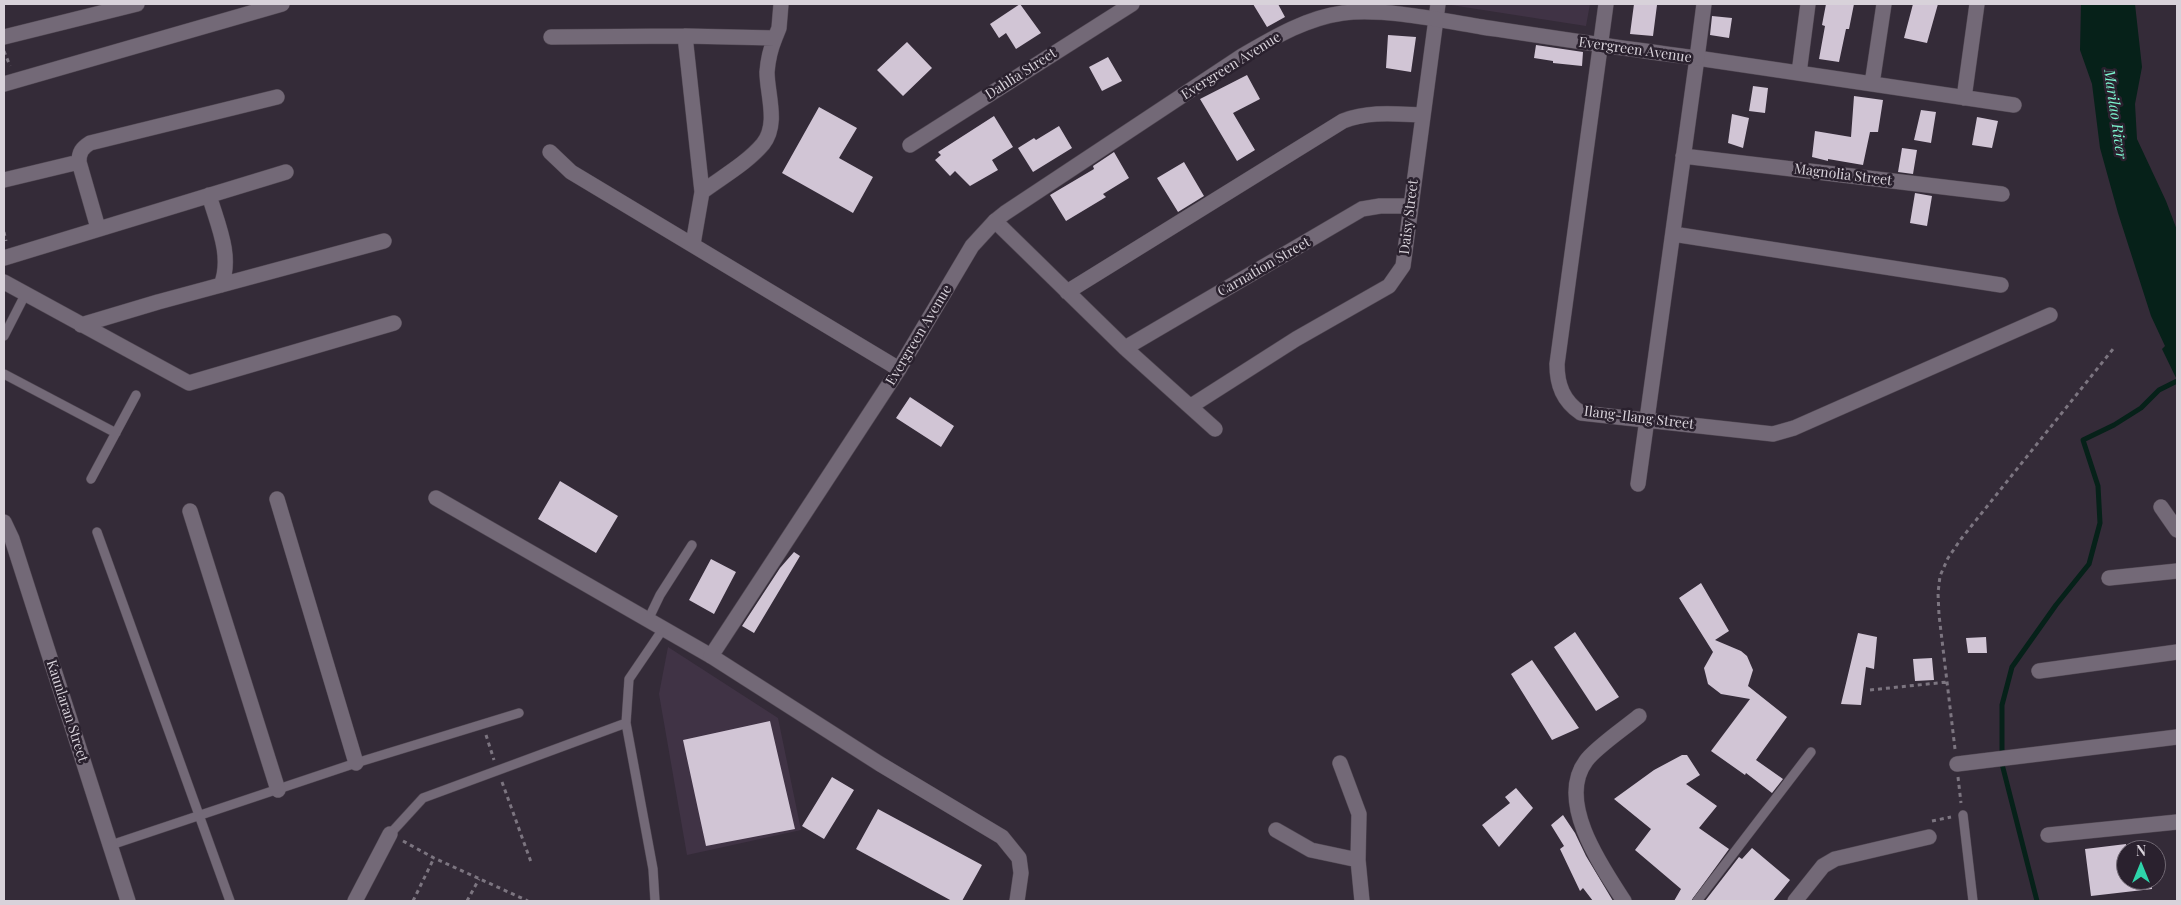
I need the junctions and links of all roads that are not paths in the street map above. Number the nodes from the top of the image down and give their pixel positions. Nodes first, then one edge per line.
1 (137, 4) edge
2 (282, 4) edge
3 (781, 4) edge
4 (1132, 4) edge
5 (1438, 4) edge
6 (1606, 4) edge
7 (1704, 4) edge
8 (1808, 4) edge
9 (1884, 4) edge
10 (1978, 4) edge
11 (235, 11) edge
12 (1436, 20) junction
13 (4, 36) edge
14 (685, 36) junction
15 (550, 37) dead end
16 (775, 38) junction
17 (1599, 46) junction
18 (1697, 58) junction
19 (1799, 73) junction
20 (4, 84) edge
21 (1872, 84) junction
22 (277, 97) dead end
23 (1964, 98) junction
24 (2014, 105) dead end
25 (1422, 114) junction
26 (910, 145) dead end
27 (550, 152) dead end
28 (1683, 156) junction
29 (79, 162) junction
30 (286, 172) dead end
31 (4, 180) edge
32 (702, 192) junction
33 (2002, 194) dead end
34 (209, 195) junction
35 (1410, 206) junction
36 (995, 221) junction
37 (98, 228) junction
38 (1673, 234) junction
39 (384, 240) dead end
40 (693, 244) junction
41 (4, 258) edge
42 (4, 282) edge
43 (221, 285) junction
44 (2001, 285) dead end
45 (1067, 292) junction
46 (26, 293) junction
47 (2050, 316) dead end
48 (394, 323) dead end
49 (81, 325) junction
50 (4, 336) edge
51 (1125, 348) junction
52 (899, 369) junction
53 (4, 374) edge
54 (136, 395) dead end
55 (1191, 406) junction
56 (1647, 419) junction
57 (1215, 429) dead end
58 (116, 433) junction
59 (91, 479) dead end
60 (1638, 484) dead end
61 (436, 498) dead end
62 (278, 499) dead end
63 (2161, 507) dead end
64 (190, 511) dead end
65 (4, 522) edge
66 (2177, 530) edge
67 (97, 532) dead end
68 (692, 545) dead end
69 (2177, 571) edge
70 (2109, 578) dead end
71 (648, 620) junction
72 (663, 629) junction
73 (2177, 652) edge
74 (711, 656) junction
75 (2038, 671) dead end
76 (519, 714) dead end
77 (1639, 716) dead end
78 (626, 723) junction
79 (2177, 737) edge
80 (1811, 752) dead end
81 (356, 763) junction
82 (1340, 763) dead end
83 (1957, 764) road end
84 (278, 790) junction
85 (1963, 815) road end
86 (200, 816) junction
87 (2177, 822) edge
88 (1276, 830) dead end
89 (390, 834) joint
90 (2048, 835) dead end
91 (1929, 837) road end
92 (111, 845) junction
93 (1358, 860) junction
94 (128, 901) edge
95 (230, 901) edge
96 (355, 901) edge
97 (655, 901) edge
98 (1016, 901) edge
99 (1362, 901) edge
100 (1624, 901) edge
101 (1696, 901) edge
102 (1795, 901) edge
103 (1973, 901) edge

1 - 13 street
2 - 11 street
3 - 16 street
4 - 26 street, Dahlia Street
5 - 12 street, Daisy Street
6 - 17 street, Ilang-Ilang Street
7 - 18 street
8 - 19 street
9 - 21 street
10 - 23 street
11 - 20 street
12 - 17 street, Evergreen Avenue
12 - 25 street, Daisy Street
12 - 36 street, Evergreen Avenue
14 - 15 street
14 - 16 street
14 - 32 street
16 - 32 street
17 - 18 street, Evergreen Avenue
17 - 56 street, Ilang-Ilang Street
18 - 19 street, Evergreen Avenue
18 - 28 street
19 - 21 street, Evergreen Avenue
21 - 23 street, Evergreen Avenue
22 - 29 street
23 - 24 street, Evergreen Avenue
25 - 35 street, Daisy Street
25 - 45 street
27 - 40 street
28 - 33 street, Magnolia Street
28 - 38 street
29 - 31 street
29 - 37 street
30 - 34 street
32 - 40 street
34 - 37 street
34 - 43 street
35 - 51 street, Carnation Street
35 - 55 street, Daisy Street
36 - 45 street
36 - 52 street, Evergreen Avenue
37 - 41 street
38 - 44 street
38 - 56 street
39 - 43 street
40 - 52 street
42 - 46 street
43 - 49 street
45 - 51 street
46 - 49 street
46 - 50 lane
47 - 56 street, Ilang-Ilang Street
48 - 49 street
51 - 55 street
52 - 74 street, Evergreen Avenue
53 - 58 lane
54 - 58 lane
55 - 57 street
56 - 60 street
58 - 59 lane
61 - 71 street
62 - 81 street
63 - 66 street
64 - 84 street
65 - 92 street, Kaunlaran Street
67 - 86 lane
68 - 71 lane
69 - 70 street
71 - 72 street
72 - 74 street
72 - 78 lane
73 - 75 street
74 - 98 street
76 - 81 lane
77 - 100 street
78 - 89 lane
78 - 97 lane
79 - 83 street
80 - 101 lane
81 - 84 lane
82 - 93 street
84 - 86 lane
85 - 103 lane
86 - 92 lane
86 - 95 lane
87 - 90 street
88 - 93 street
89 - 96 street
91 - 102 street
92 - 94 street, Kaunlaran Street
93 - 99 street

